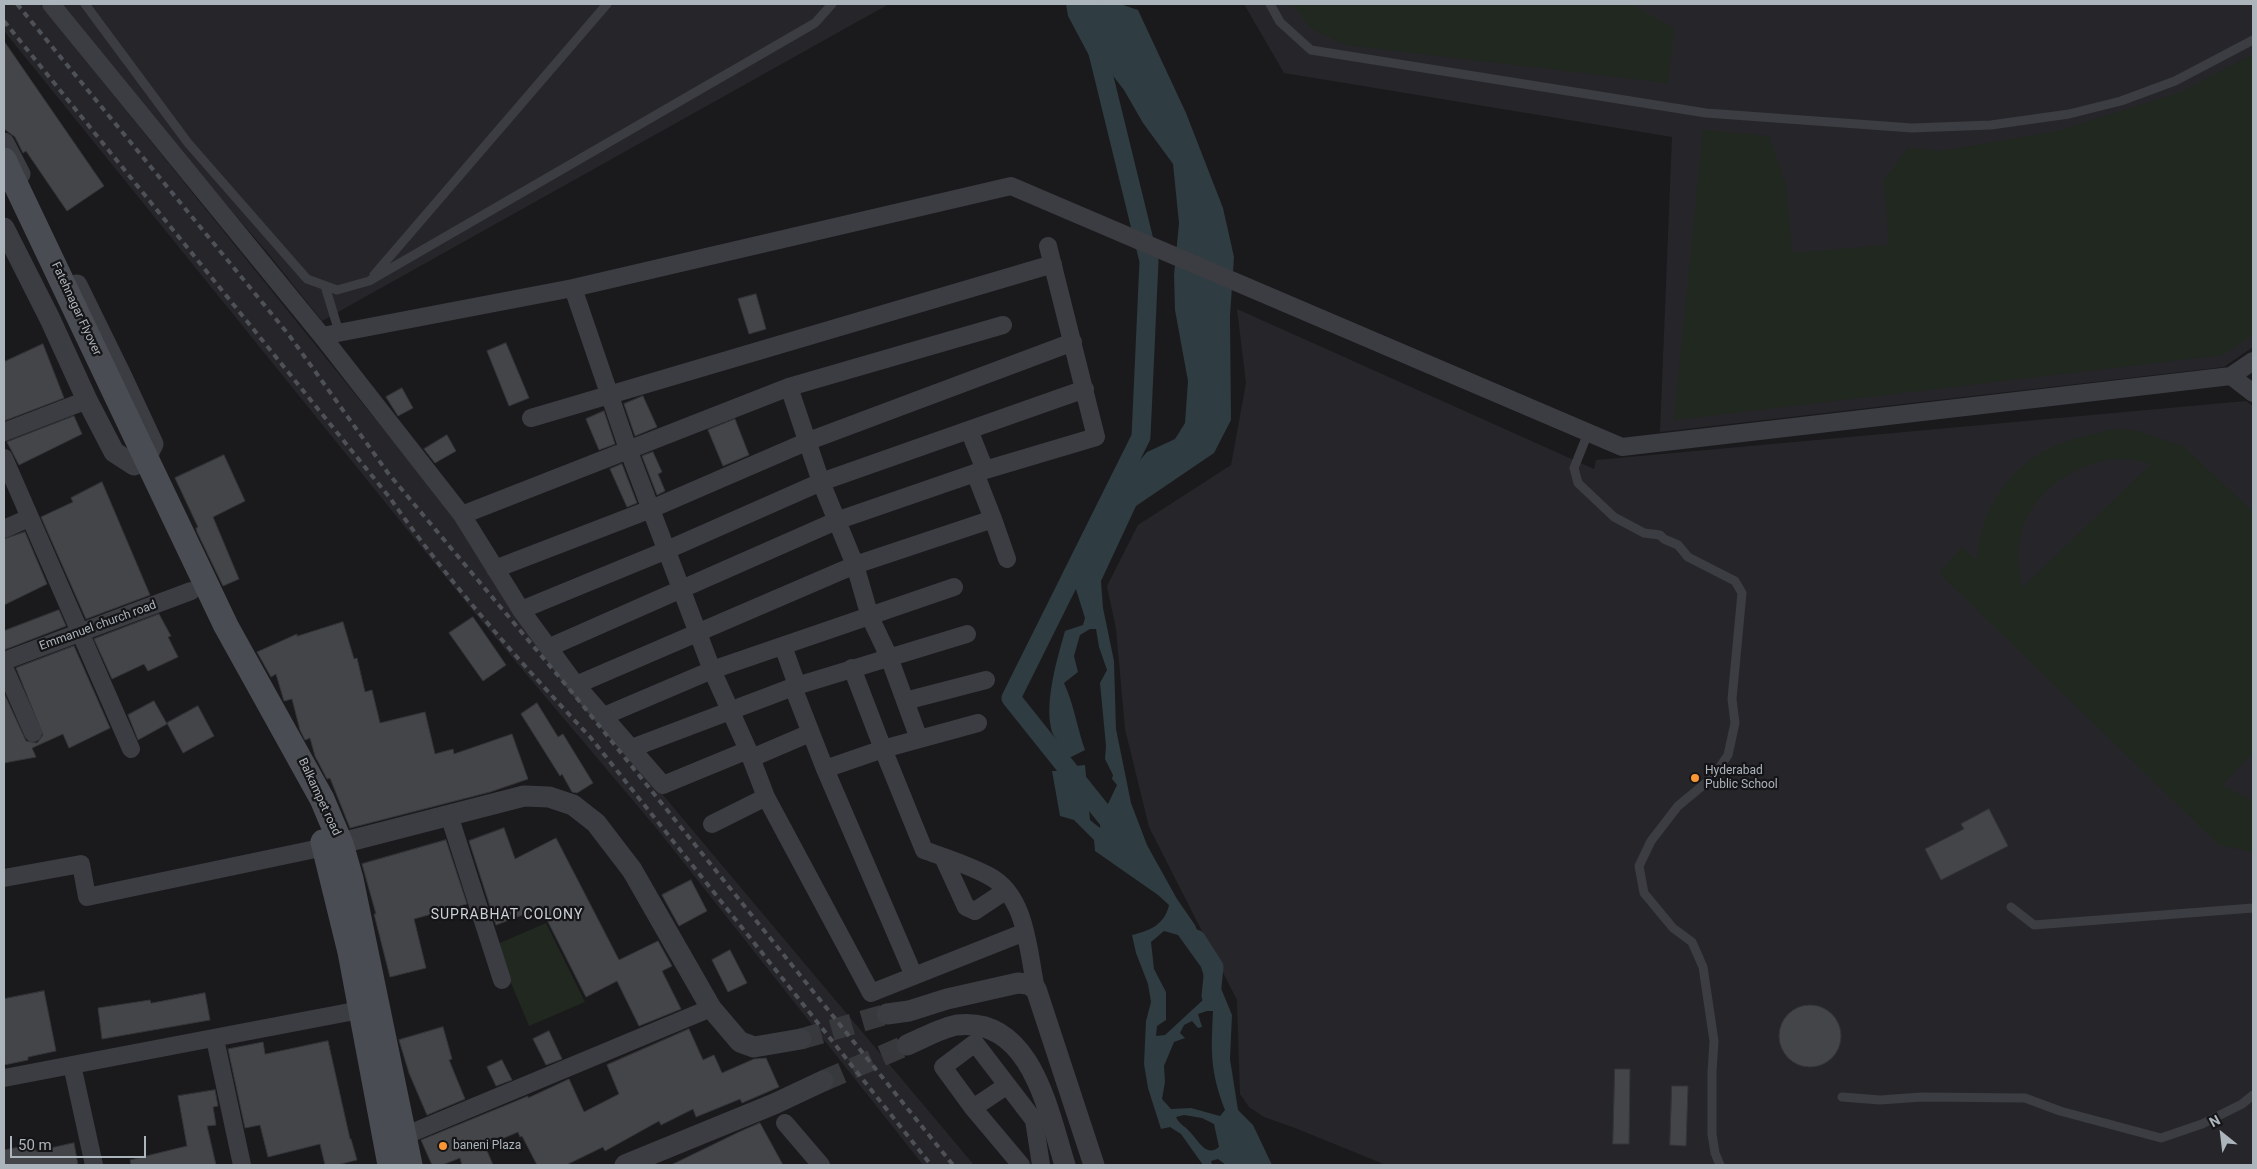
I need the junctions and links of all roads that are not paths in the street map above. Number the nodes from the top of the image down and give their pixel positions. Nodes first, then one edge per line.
1 (51, 4) edge
2 (86, 4) edge
3 (607, 4) edge
4 (832, 4) edge
5 (1270, 4) edge
6 (2253, 40) edge
7 (4, 143) edge
8 (4, 160) edge
9 (4, 191) edge
10 (4, 229) edge
11 (1048, 246) dead end
12 (1053, 264) junction
13 (369, 281) junction
14 (325, 286) junction
15 (573, 288) junction
16 (1003, 325) dead end
17 (339, 332) junction
18 (322, 336) junction
19 (1073, 342) junction
20 (2253, 361) edge
21 (2232, 376) junction
22 (789, 388) junction
23 (1085, 390) junction
24 (2253, 393) edge
25 (609, 394) junction
26 (87, 400) junction
27 (117, 413) junction
28 (531, 418) dead end
29 (968, 430) junction
30 (4, 432) edge
31 (1588, 433) junction
32 (806, 442) junction
33 (628, 449) junction
34 (4, 458) edge
35 (140, 462) junction
36 (980, 472) junction
37 (821, 482) junction
38 (651, 509) junction
39 (462, 515) junction
40 (29, 518) junction
41 (993, 519) junction
42 (836, 521) junction
43 (4, 529) edge
44 (667, 550) junction
45 (1006, 559) dead end
46 (855, 565) junction
47 (496, 569) junction
48 (954, 586) dead end
49 (683, 590) junction
50 (191, 591) junction
51 (521, 610) junction
52 (870, 617) junction
53 (80, 633) junction
54 (699, 634) junction
55 (967, 634) dead end
56 (783, 646) junction
57 (550, 647) junction
58 (889, 657) junction
59 (4, 661) edge
60 (4, 667) edge
61 (852, 668) junction
62 (712, 670) junction
63 (986, 680) dead end
64 (576, 685) junction
65 (795, 686) junction
66 (905, 701) junction
67 (730, 711) junction
68 (604, 716) junction
69 (978, 723) dead end
70 (33, 733) dead end
71 (810, 733) junction
72 (919, 739) junction
73 (632, 748) junction
74 (131, 749) dead end
75 (883, 749) junction
76 (748, 750) junction
77 (825, 769) junction
78 (766, 797) junction
79 (449, 815) junction
80 (712, 824) dead end
81 (333, 846) junction
82 (942, 857) junction
83 (4, 878) edge
84 (1005, 891) junction
85 (2011, 907) dead end
86 (2253, 908) edge
87 (1025, 932) junction
88 (914, 976) junction
89 (502, 980) dead end
90 (1036, 989) junction
91 (711, 1008) junction
92 (360, 1010) junction
93 (887, 1014) tunnel mouth
94 (215, 1039) junction
95 (801, 1039) tunnel mouth
96 (907, 1045) tunnel mouth
97 (72, 1065) junction
98 (4, 1078) edge
99 (823, 1081) tunnel mouth
100 (1006, 1086) junction
101 (2253, 1095) edge
102 (1842, 1097) dead end
103 (973, 1108) junction
104 (785, 1123) dead end
105 (404, 1136) junction
106 (94, 1165) edge
107 (242, 1165) edge
108 (390, 1165) edge
109 (410, 1165) edge
110 (625, 1165) edge
111 (821, 1165) edge
112 (1021, 1165) edge
113 (1041, 1165) edge
114 (1065, 1165) edge
115 (1094, 1165) edge
116 (1720, 1165) edge

1 - 18 street
2 - 14 lane
3 - 13 lane
4 - 13 lane
5 - 6 lane
7 - 35 street
8 - 27 main road, Fatehnagar Flyover
9 - 27 main road, Fatehnagar Flyover
10 - 26 street
11 - 12 street
12 - 19 street
12 - 25 street
13 - 14 lane
14 - 17 lane
15 - 17 street
15 - 25 street
15 - 31 street
16 - 22 street
17 - 18 street
18 - 39 street
19 - 23 street
19 - 32 street
20 - 21 street
21 - 24 street
21 - 31 street
22 - 32 street
22 - 33 street
23 - 29 street
23 - 36 street
25 - 28 street
25 - 33 street
26 - 30 street
26 - 35 street
27 - 35 main road, Fatehnagar Flyover
29 - 36 street
29 - 37 street
31 - 116 lane
32 - 37 street
32 - 38 street
33 - 38 street
33 - 39 street
34 - 40 street
35 - 50 main road, Balkampet road
35 - 81 main road, Balkampet road
36 - 41 street
36 - 42 street
37 - 42 street
37 - 44 street
38 - 44 street
38 - 47 street
39 - 47 street
40 - 43 street
40 - 53 street
41 - 45 street
41 - 46 street
42 - 46 street
42 - 49 street
44 - 49 street
44 - 51 street
46 - 52 street
46 - 54 street
47 - 51 street
48 - 52 street
49 - 54 street
49 - 57 street
50 - 53 street, Emmanuel church road
50 - 81 main road, Balkampet road
51 - 57 street
52 - 56 street
52 - 58 street
53 - 59 street, Emmanuel church road
53 - 74 street
54 - 62 street
54 - 64 street
55 - 58 street
56 - 62 street
56 - 65 street
57 - 64 street
58 - 61 street
58 - 66 street
60 - 70 street
61 - 65 street
61 - 75 street
62 - 67 street
62 - 68 street
63 - 66 street
64 - 68 street
65 - 67 street
65 - 71 street
66 - 72 street
67 - 73 street
67 - 76 street
68 - 73 street
69 - 72 street
71 - 76 street
71 - 77 street
72 - 75 street
73 - 76 street
75 - 77 street
75 - 82 street
76 - 78 street
77 - 88 street
78 - 80 street
78 - 88 street
79 - 81 street
79 - 89 street
79 - 91 street
81 - 83 street
81 - 92 main road, Balkampet road
81 - 105 main road, Balkampet road
82 - 84 street
82 - 84 street
84 - 87 street
85 - 86 lane
87 - 88 street
87 - 90 street
90 - 93 street
90 - 115 street
91 - 95 street
91 - 105 street
92 - 94 street
92 - 108 main road, Balkampet road
94 - 97 street
94 - 107 street
96 - 114 street
97 - 98 street
97 - 106 street
99 - 110 street
100 - 103 street
100 - 103 street
100 - 113 street
101 - 102 lane
103 - 112 street
104 - 111 street
105 - 109 main road, Balkampet road

